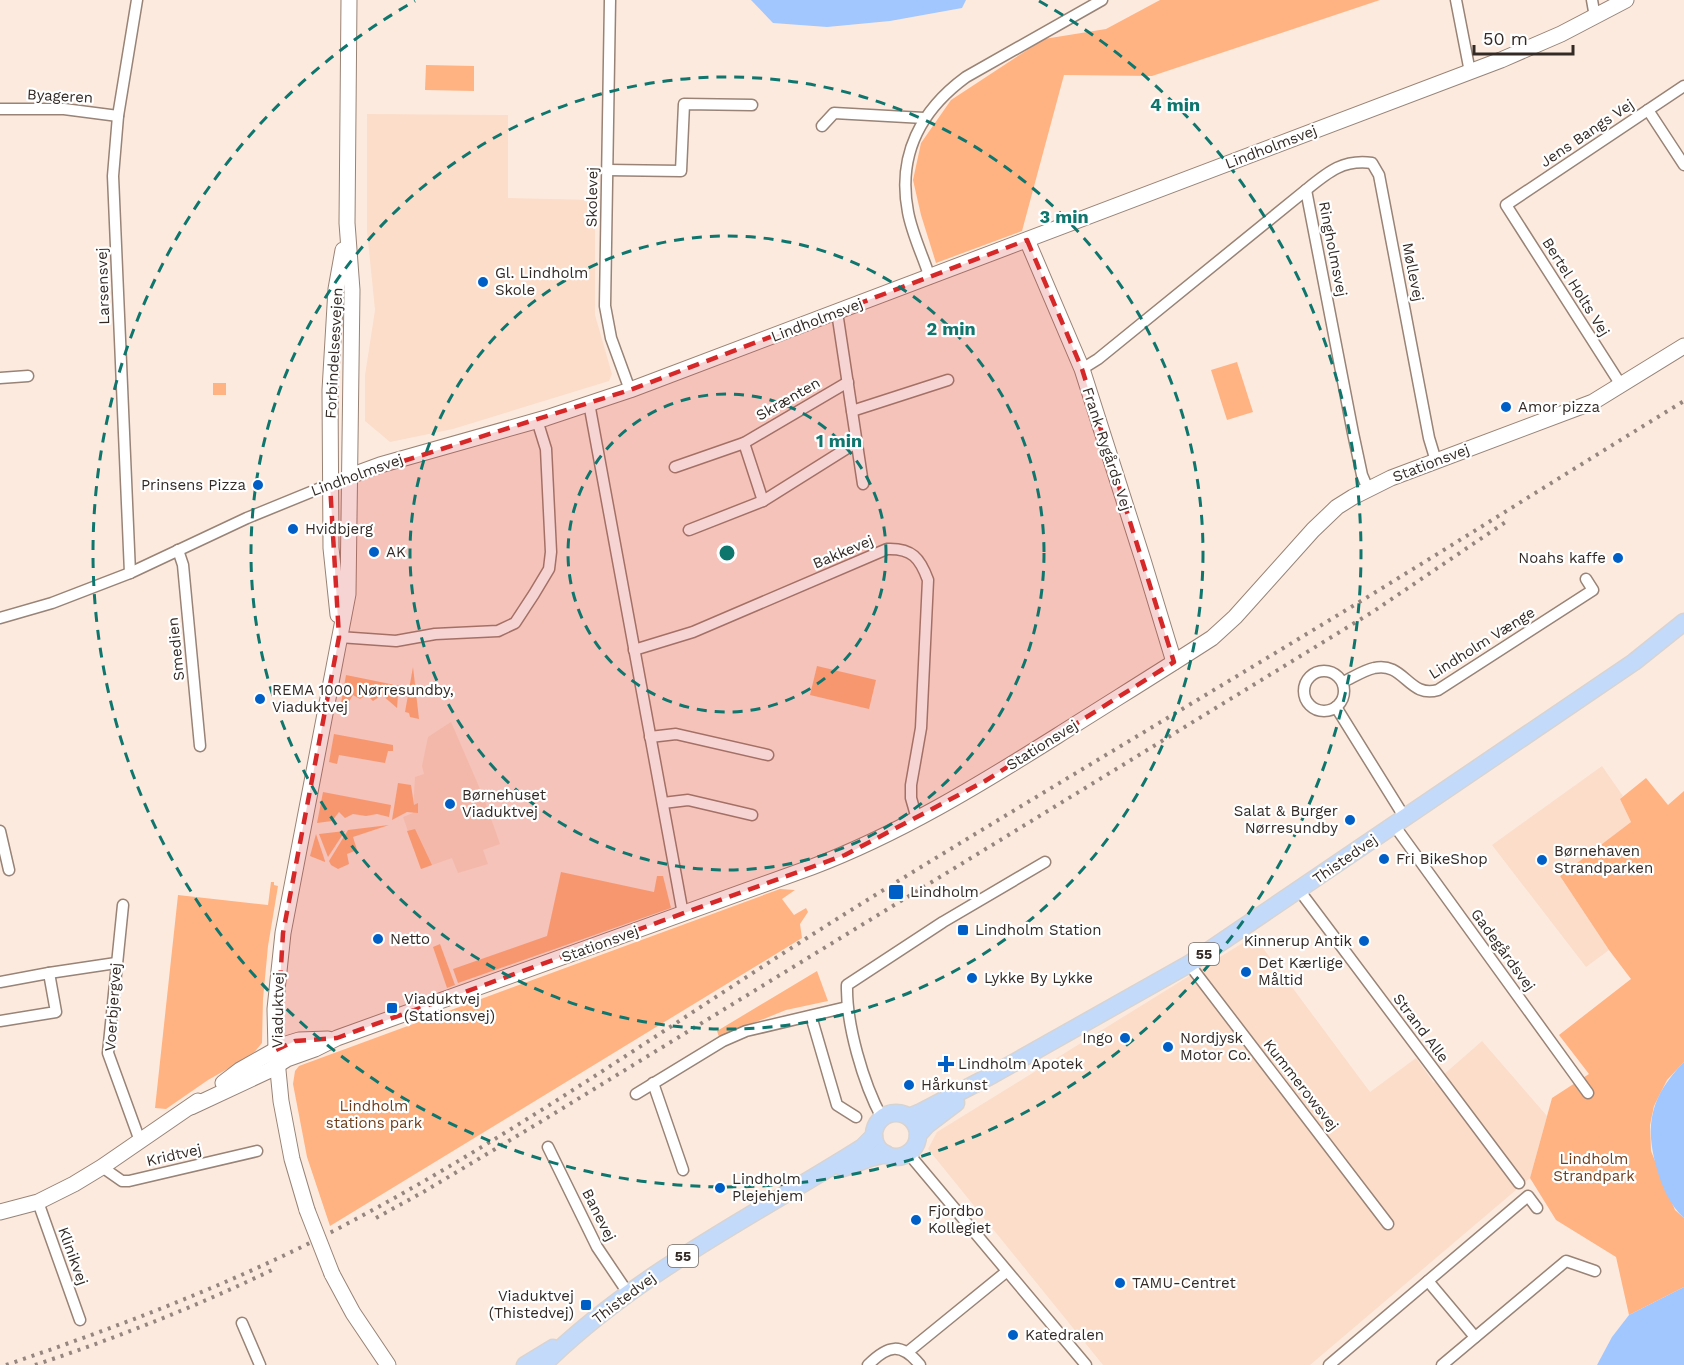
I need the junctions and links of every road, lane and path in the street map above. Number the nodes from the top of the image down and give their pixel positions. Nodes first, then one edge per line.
1 (136, 0) edge
2 (349, 0) edge
3 (610, 0) edge
4 (1102, 0) edge
5 (1456, 0) edge
6 (1592, 0) edge
7 (1626, 0) edge
8 (1595, 17) junction
9 (1470, 72) junction
10 (1684, 86) edge
11 (752, 105) dead end
12 (0, 109) edge
13 (1648, 110) junction
14 (118, 116) junction
15 (924, 118) junction
16 (822, 126) dead end
17 (1684, 165) edge
18 (608, 170) junction
19 (1306, 190) junction
20 (1506, 205) joint
21 (347, 223) junction
22 (1027, 240) junction
23 (930, 278) junction
24 (837, 312) junction
25 (1684, 346) edge
26 (1082, 369) junction
27 (28, 376) dead end
28 (0, 378) edge
29 (948, 380) dead end
30 (848, 382) junction
31 (1621, 385) junction
32 (630, 390) junction
33 (590, 403) junction
34 (852, 411) junction
35 (537, 420) junction
36 (857, 442) junction
37 (744, 443) junction
38 (1436, 461) junction
39 (675, 467) dead end
40 (350, 476) junction
41 (330, 484) junction
42 (864, 484) dead end
43 (1368, 489) junction
44 (763, 501) junction
45 (689, 530) dead end
46 (178, 550) junction
47 (130, 573) junction
48 (1586, 579) dead end
49 (0, 618) edge
50 (1684, 622) edge
51 (339, 637) junction
52 (634, 650) junction
53 (1174, 662) junction
54 (1343, 682) junction
55 (1336, 707) junction
56 (650, 737) junction
57 (200, 746) dead end
58 (768, 755) dead end
59 (663, 803) junction
60 (752, 815) dead end
61 (917, 819) junction
62 (1400, 821) junction
63 (0, 831) edge
64 (1045, 862) dead end
65 (9, 870) dead end
66 (1299, 890) junction
67 (123, 905) dead end
68 (683, 914) junction
69 (116, 963) junction
70 (1189, 964) junction
71 (49, 973) junction
72 (0, 982) edge
73 (847, 1007) junction
74 (811, 1016) junction
75 (0, 1022) edge
76 (277, 1058) junction
77 (992, 1076) junction
78 (653, 1083) junction
79 (1588, 1093) dead end
80 (636, 1094) dead end
81 (856, 1117) dead end
82 (909, 1117) junction
83 (882, 1118) junction
84 (918, 1135) junction
85 (874, 1136) junction
86 (140, 1141) junction
87 (548, 1147) dead end
88 (257, 1151) dead end
89 (908, 1153) junction
90 (886, 1154) junction
91 (102, 1167) junction
92 (683, 1170) dead end
93 (1519, 1183) dead end
94 (803, 1184) junction
95 (38, 1202) junction
96 (1537, 1208) dead end
97 (0, 1212) edge
98 (1388, 1224) dead end
99 (1006, 1272) junction
100 (1595, 1272) dead end
101 (1428, 1281) junction
102 (628, 1293) junction
103 (80, 1320) dead end
104 (242, 1323) dead end
105 (1474, 1337) junction
106 (569, 1339) junction
107 (909, 1352) junction
108 (260, 1365) edge
109 (388, 1365) edge
110 (525, 1365) edge
111 (543, 1365) edge
112 (868, 1365) edge
113 (920, 1365) edge
114 (1086, 1365) edge
115 (1329, 1365) edge
116 (1442, 1365) edge

1 - 14 street, Larsensvej
2 - 21 street, Forbindelsesvejen
3 - 18 street, Skolevej
4 - 15 street
5 - 9 street
6 - 8 street
7 - 8 street, Lindholmsvej
8 - 9 street, Lindholmsvej
9 - 22 street, Lindholmsvej
10 - 13 street, Jens Bangs Vej
11 - 18 street
12 - 14 street, Byageren
13 - 17 street
13 - 20 street, Jens Bangs Vej
14 - 47 street, Larsensvej
15 - 16 street
15 - 23 street
18 - 32 street, Skolevej
19 - 26 street, Ringholmsvej
19 - 38 street, Møllevej
19 - 43 street, Ringholmsvej
20 - 31 street, Bertel Holts Vej
21 - 40 street, Forbindelsesvejen
21 - 41 street, Forbindelsesvejen
22 - 23 street, Lindholmsvej
22 - 26 street, Frank Rygårds Vej
23 - 24 street, Lindholmsvej
24 - 30 street
24 - 32 street, Lindholmsvej
25 - 31 street, Stationsvej
26 - 53 street, Frank Rygårds Vej
27 - 28 street
29 - 34 street
30 - 34 street
30 - 37 street, Skrænten
31 - 38 street, Stationsvej
32 - 33 street, Lindholmsvej
33 - 35 street, Lindholmsvej
33 - 52 street
34 - 36 street
35 - 40 street, Lindholmsvej
35 - 51 street
36 - 42 street
36 - 44 street
37 - 39 street, Skrænten
37 - 44 street
38 - 43 street, Stationsvej
40 - 41 street, Lindholmsvej
40 - 51 street, Viaduktvej
41 - 46 street, Lindholmsvej
41 - 51 street, Viaduktvej
43 - 53 street, Stationsvej
44 - 45 street
46 - 47 street, Lindholmsvej
46 - 57 street, Smedien
47 - 49 street, Lindholmsvej
48 - 54 street, Lindholm Vænge
50 - 62 main road, Thistedvej / 55
51 - 76 street, Viaduktvej
52 - 56 street
52 - 61 street, Bakkevej
53 - 61 street, Stationsvej
54 - 55 street
54 - 55 street
55 - 62 street, Gadegårdsvej
56 - 58 street
56 - 59 street
59 - 60 street
59 - 68 street
61 - 68 street, Stationsvej
62 - 66 main road, Thistedvej / 55
62 - 79 street, Gadegårdsvej
63 - 65 street
64 - 73 street
66 - 70 main road, Thistedvej / 55
66 - 93 street, Strand Alle
67 - 69 street, Voerbjergvej
68 - 76 street, Stationsvej
69 - 71 street
69 - 86 street, Voerbjergvej
70 - 77 main road, Thistedvej / 55
70 - 98 street, Kummerowsvej
71 - 72 street
71 - 75 street
73 - 74 street
73 - 83 street
74 - 78 street
74 - 81 street
76 - 86 street
76 - 109 street, Viaduktvej, bridge
77 - 82 main road, Thistedvej / 55
77 - 84 main road, Thistedvej / 55
78 - 80 street
78 - 92 street
82 - 83 main road, 55
82 - 84 main road
83 - 85 main road, 55
84 - 89 main road, 55
85 - 90 main road
85 - 94 main road, Thistedvej / 55
86 - 91 street
87 - 102 street, Banevej
88 - 91 street, Kridtvej
89 - 90 main road, 55
89 - 99 street
90 - 94 main road, Thistedvej / 55
91 - 95 street
94 - 102 main road, Thistedvej / 55
95 - 97 street
95 - 103 street, Klinikvej
96 - 101 street
99 - 107 street
99 - 114 street
100 - 105 street
101 - 105 street
101 - 115 street
102 - 106 main road, Thistedvej / 55
104 - 108 street
105 - 116 street
106 - 110 main road, Thistedvej / 55
106 - 111 main road, Thistedvej / 55
107 - 112 street
107 - 113 street

